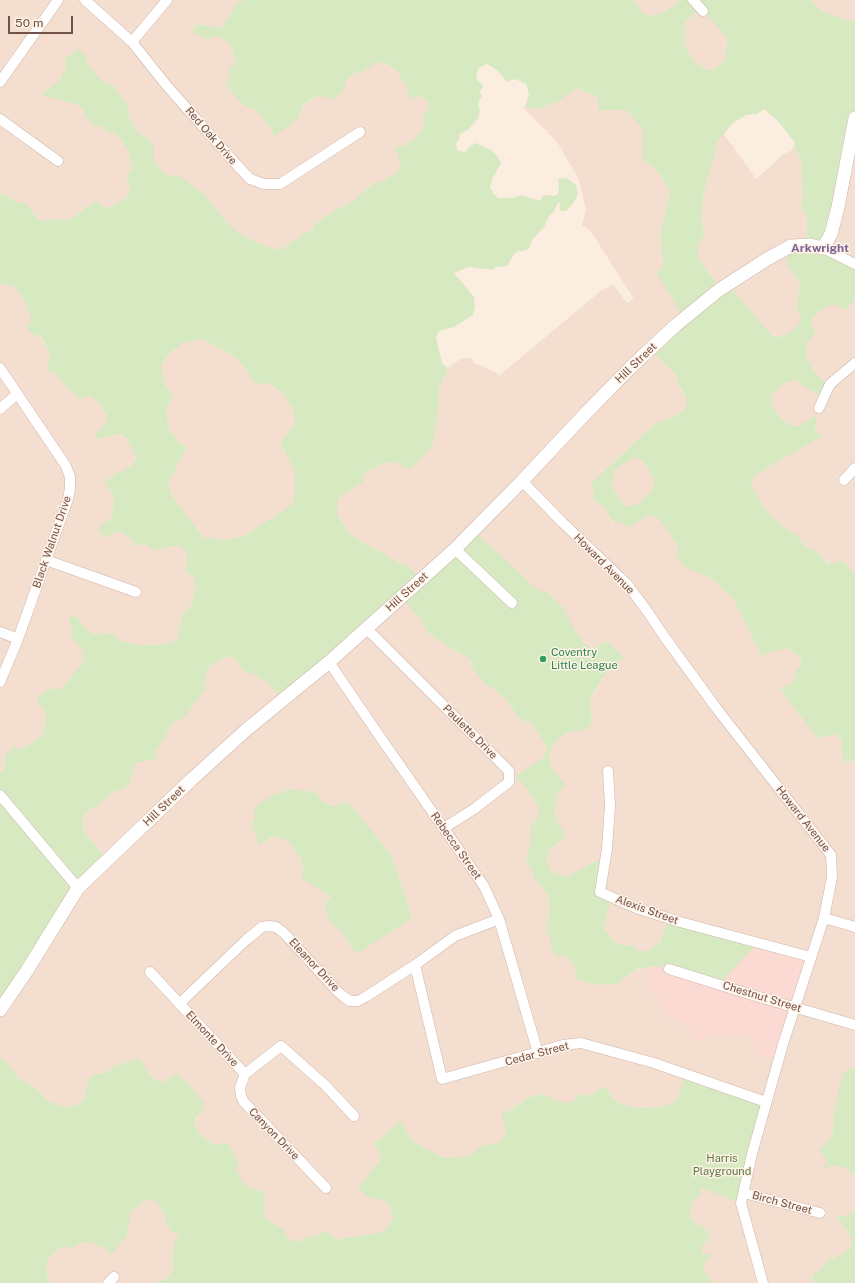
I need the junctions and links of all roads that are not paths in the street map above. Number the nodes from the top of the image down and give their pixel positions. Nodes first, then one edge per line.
1 (58, 0) edge
2 (85, 0) edge
3 (167, 0) edge
4 (693, 0) edge
5 (703, 11) dead end
6 (132, 42) junction
7 (2, 77) edge
8 (855, 118) edge
9 (0, 119) edge
10 (360, 132) dead end
11 (58, 161) dead end
12 (823, 248) junction
13 (855, 264) edge
14 (855, 363) edge
15 (0, 368) edge
16 (17, 394) junction
17 (820, 408) dead end
18 (0, 409) edge
19 (855, 468) edge
20 (844, 480) dead end
21 (522, 481) junction
22 (455, 550) junction
23 (46, 560) junction
24 (136, 592) dead end
25 (512, 603) dead end
26 (366, 628) junction
27 (0, 632) edge
28 (18, 639) junction
29 (329, 662) junction
30 (0, 682) edge
31 (608, 771) dead end
32 (0, 795) edge
33 (444, 828) junction
34 (78, 888) junction
35 (824, 918) junction
36 (499, 919) junction
37 (855, 927) edge
38 (811, 957) junction
39 (415, 964) junction
40 (669, 969) dead end
41 (150, 972) dead end
42 (179, 1004) junction
43 (796, 1008) junction
44 (0, 1010) edge
45 (855, 1025) edge
46 (538, 1053) junction
47 (245, 1074) junction
48 (766, 1102) junction
49 (354, 1116) dead end
50 (326, 1188) dead end
51 (744, 1193) junction
52 (820, 1213) dead end
53 (763, 1283) edge

1 - 7 street
2 - 6 street, Red Oak Drive
3 - 6 street
4 - 5 street
6 - 10 street, Red Oak Drive
8 - 12 street
9 - 11 street
12 - 13 street, Hill Street
12 - 21 street, Hill Street
14 - 17 street
15 - 16 street, Black Walnut Drive
16 - 18 street
16 - 23 street, Black Walnut Drive
19 - 20 street
21 - 22 street, Hill Street
21 - 35 street, Howard Avenue
22 - 25 street
22 - 26 street, Hill Street
23 - 24 street
23 - 28 street, Black Walnut Drive
26 - 29 street, Hill Street
26 - 33 street, Paulette Drive
27 - 28 street
28 - 30 street, Black Walnut Drive
29 - 33 street, Rebecca Street
29 - 34 street, Hill Street
31 - 38 street, Alexis Street
32 - 34 street
33 - 36 street, Rebecca Street
34 - 44 street, Hill Street
35 - 37 street
35 - 38 street, Howard Avenue
36 - 39 street, Eleanor Drive
36 - 46 street, Rebecca Street
38 - 43 street, Howard Avenue
39 - 42 street, Eleanor Drive
39 - 46 street, Cedar Street
40 - 43 street, Chestnut Street
41 - 42 street
42 - 47 street, Elmonte Drive
43 - 45 street, Chestnut Street
43 - 48 street, Howard Avenue
46 - 48 street, Cedar Street
47 - 49 street
47 - 50 street, Canyon Drive
48 - 51 street, Howard Avenue
51 - 52 street, Birch Street
51 - 53 street, Howard Avenue

